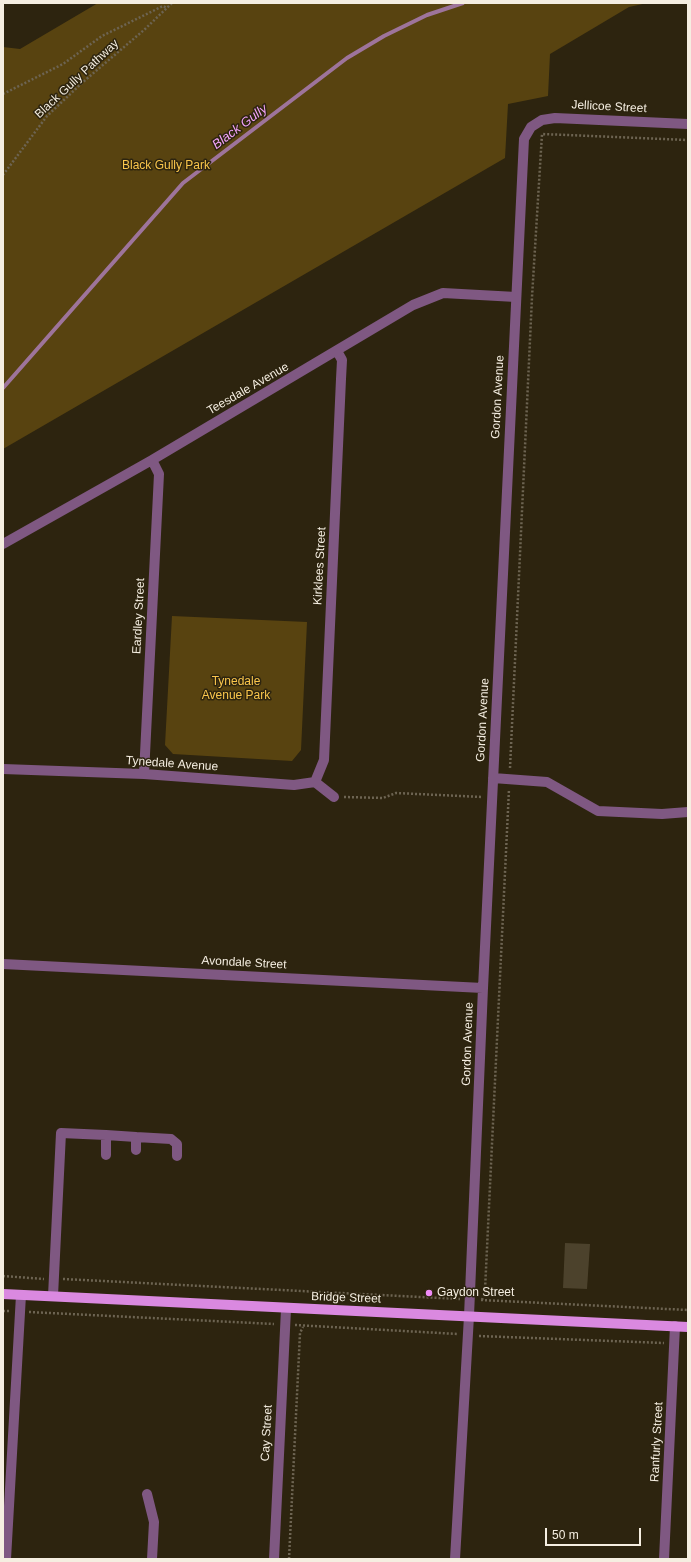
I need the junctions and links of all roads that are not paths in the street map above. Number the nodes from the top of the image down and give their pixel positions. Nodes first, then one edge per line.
1 (688, 124) edge
2 (531, 127) joint
3 (516, 296) junction
4 (338, 351) junction
5 (152, 460) junction
6 (3, 544) edge
7 (3, 769) edge
8 (144, 774) junction
9 (493, 778) junction
10 (315, 782) junction
11 (334, 797) road end
12 (688, 812) edge
13 (3, 964) edge
14 (483, 988) junction
15 (106, 1135) junction
16 (136, 1137) junction
17 (136, 1150) dead end
18 (106, 1155) dead end
19 (177, 1156) dead end
20 (3, 1294) edge
21 (21, 1295) junction
22 (52, 1296) junction
23 (286, 1309) junction
24 (469, 1316) junction
25 (675, 1326) junction
26 (688, 1327) edge
27 (147, 1494) dead end
28 (6, 1559) edge
29 (152, 1559) edge
30 (274, 1559) edge
31 (455, 1559) edge
32 (664, 1559) edge

1 - 2 street, Jellicoe Street
2 - 3 street, Gordon Avenue
3 - 4 street, Teesdale Avenue
3 - 9 street, Gordon Avenue
4 - 5 street, Teesdale Avenue
4 - 10 street, Kirklees Street
5 - 6 street, Teesdale Avenue
5 - 8 street, Eardley Street
7 - 8 street, Tynedale Avenue
8 - 10 street, Tynedale Avenue
9 - 12 street
9 - 14 street, Gordon Avenue
10 - 11 street
13 - 14 street, Avondale Street
14 - 24 street, Gordon Avenue
15 - 16 street
15 - 18 street
15 - 22 street
16 - 17 street
16 - 19 street
20 - 21 main road, Bridge Street
21 - 22 main road, Bridge Street
21 - 28 street
22 - 23 main road, Bridge Street
23 - 24 main road, Bridge Street
23 - 30 street, Cay Street
24 - 25 main road, Bridge Street
24 - 31 street
25 - 26 main road, Bridge Street
25 - 32 street, Ranfurly Street
27 - 29 street

